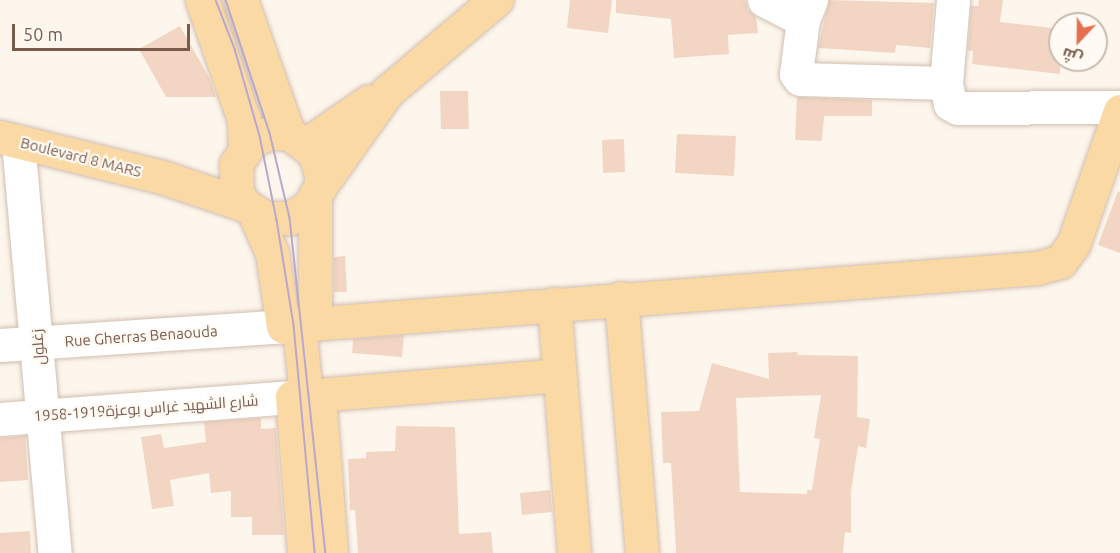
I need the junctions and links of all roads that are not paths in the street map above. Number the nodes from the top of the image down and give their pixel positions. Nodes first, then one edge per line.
1 (202, 0) edge
2 (241, 0) edge
3 (496, 0) edge
4 (764, 0) edge
5 (953, 0) edge
6 (807, 10) edge
7 (946, 83) junction
8 (387, 92) junction
9 (1120, 109) edge
10 (9, 139) edge
11 (297, 139) junction
12 (241, 155) junction
13 (162, 177) junction
14 (318, 191) junction
15 (250, 209) junction
16 (621, 298) junction
17 (554, 304) junction
18 (299, 325) junction
19 (38, 343) junction
20 (0, 345) edge
21 (559, 375) junction
22 (306, 397) junction
23 (44, 416) junction
24 (0, 419) edge
25 (56, 553) edge
26 (304, 553) edge
27 (331, 553) edge
28 (574, 553) edge
29 (642, 553) edge

1 - 12 main road
2 - 11 main road
3 - 8 main road
4 - 6 street
5 - 7 street
6 - 7 street
7 - 9 street
8 - 11 main road
8 - 14 main road
9 - 16 main road
10 - 13 main road, Boulevard 8 MARS
10 - 19 street, زغلول
11 - 12 main road
11 - 14 main road
12 - 13 main road
12 - 15 main road
13 - 15 main road
14 - 15 main road
14 - 18 main road
15 - 18 main road
16 - 17 main road
16 - 29 main road
17 - 18 main road
17 - 21 main road
18 - 19 street, Rue Gherras Benaouda
18 - 22 main road
19 - 20 street, Rue Gherras Benaouda
19 - 23 street, زغلول
21 - 22 main road
21 - 28 main road
22 - 23 street, شارع الشهيد غراس بوعزة1919-1958
22 - 26 main road
22 - 27 main road
23 - 24 street, شارع الشهيد غراس بوعزة1919-1958
23 - 25 street, زغلول

